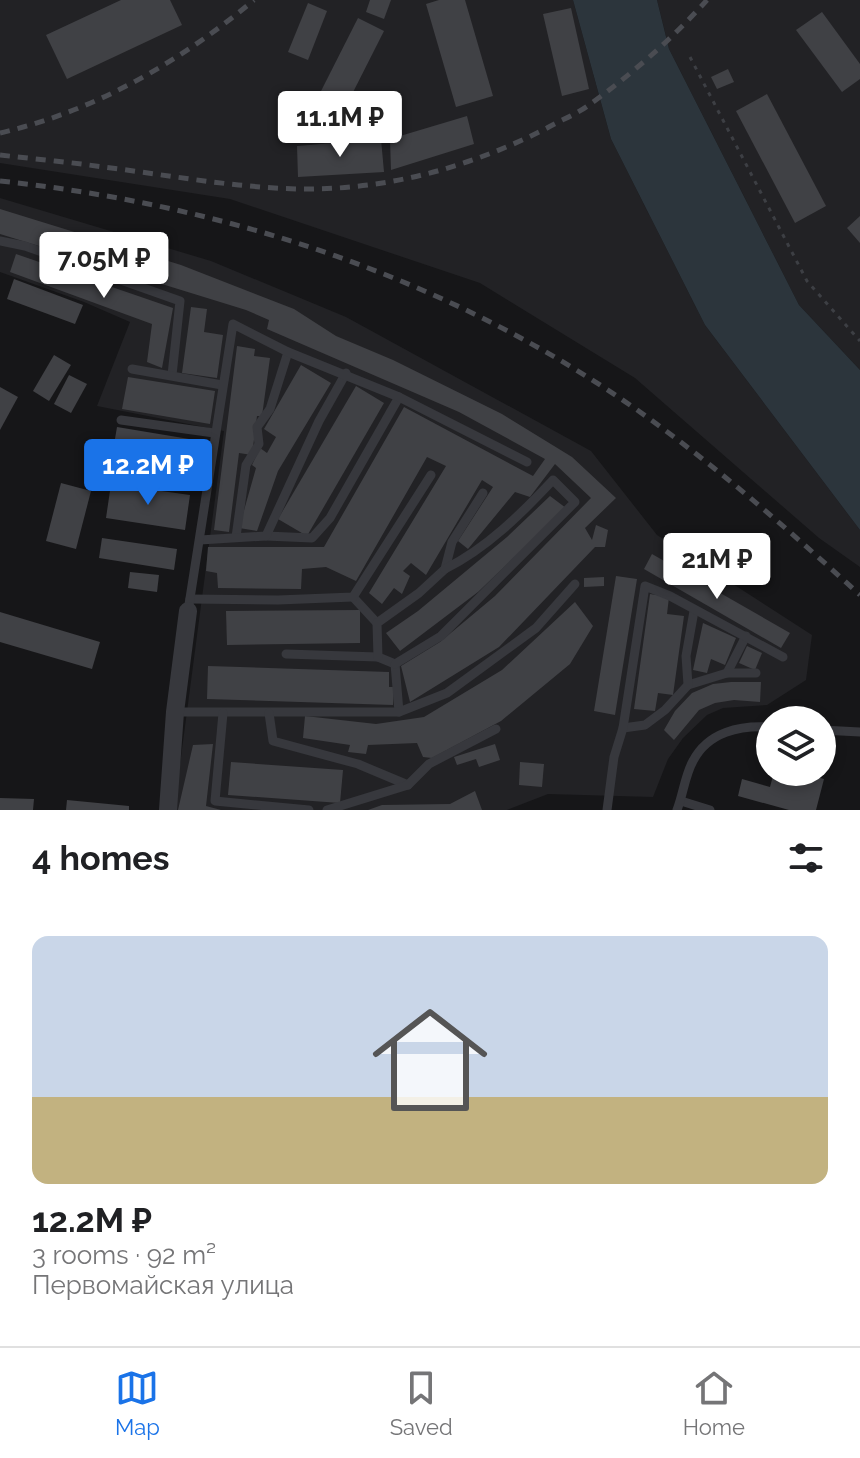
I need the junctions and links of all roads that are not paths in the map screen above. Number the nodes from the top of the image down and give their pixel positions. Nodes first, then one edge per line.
1 (0, 241) edge
2 (288, 352) junction
3 (132, 369) dead end
4 (346, 373) junction
5 (172, 375) junction
6 (222, 385) junction
7 (399, 397) junction
8 (121, 420) dead end
9 (214, 433) junction
10 (527, 462) dead end
11 (431, 475) dead end
12 (483, 493) dead end
13 (266, 536) junction
14 (236, 537) junction
15 (200, 540) junction
16 (445, 569) junction
17 (575, 584) dead end
18 (353, 597) junction
19 (189, 605) junction
20 (694, 611) junction
21 (377, 623) junction
22 (746, 636) junction
23 (286, 654) dead end
24 (378, 657) junction
25 (783, 657) dead end
26 (395, 664) junction
27 (727, 673) junction
28 (756, 673) dead end
29 (688, 685) junction
30 (175, 712) junction
31 (399, 712) junction
32 (223, 713) junction
33 (269, 713) junction
34 (623, 728) junction
35 (756, 728) edge
36 (496, 729) dead end
37 (836, 731) edge
38 (860, 732) edge
39 (408, 785) junction
40 (679, 805) edge
41 (168, 810) edge
42 (309, 810) edge
43 (327, 810) edge
44 (607, 810) edge
45 (710, 810) edge

1 - 5 lane
2 - 4 lane
2 - 6 lane
2 - 14 lane
3 - 5 lane
4 - 7 lane
4 - 13 lane
5 - 6 lane
6 - 9 lane
7 - 10 lane
7 - 13 lane
8 - 9 lane
9 - 15 lane
11 - 18 lane
12 - 16 lane
13 - 14 lane
14 - 15 lane
15 - 19 lane
16 - 21 lane
16 - 26 lane
17 - 31 lane
18 - 19 lane
18 - 21 lane
19 - 30 street
20 - 22 lane
20 - 29 lane
20 - 34 lane
21 - 24 lane
22 - 25 lane
22 - 27 lane
23 - 24 lane
24 - 26 lane
26 - 31 lane
27 - 28 lane
27 - 29 lane
29 - 34 lane
30 - 32 lane
30 - 41 street
31 - 33 lane
32 - 33 lane
32 - 42 lane
33 - 39 lane
34 - 44 lane
35 - 40 lane
36 - 39 lane
37 - 38 lane
39 - 43 lane
40 - 45 lane

